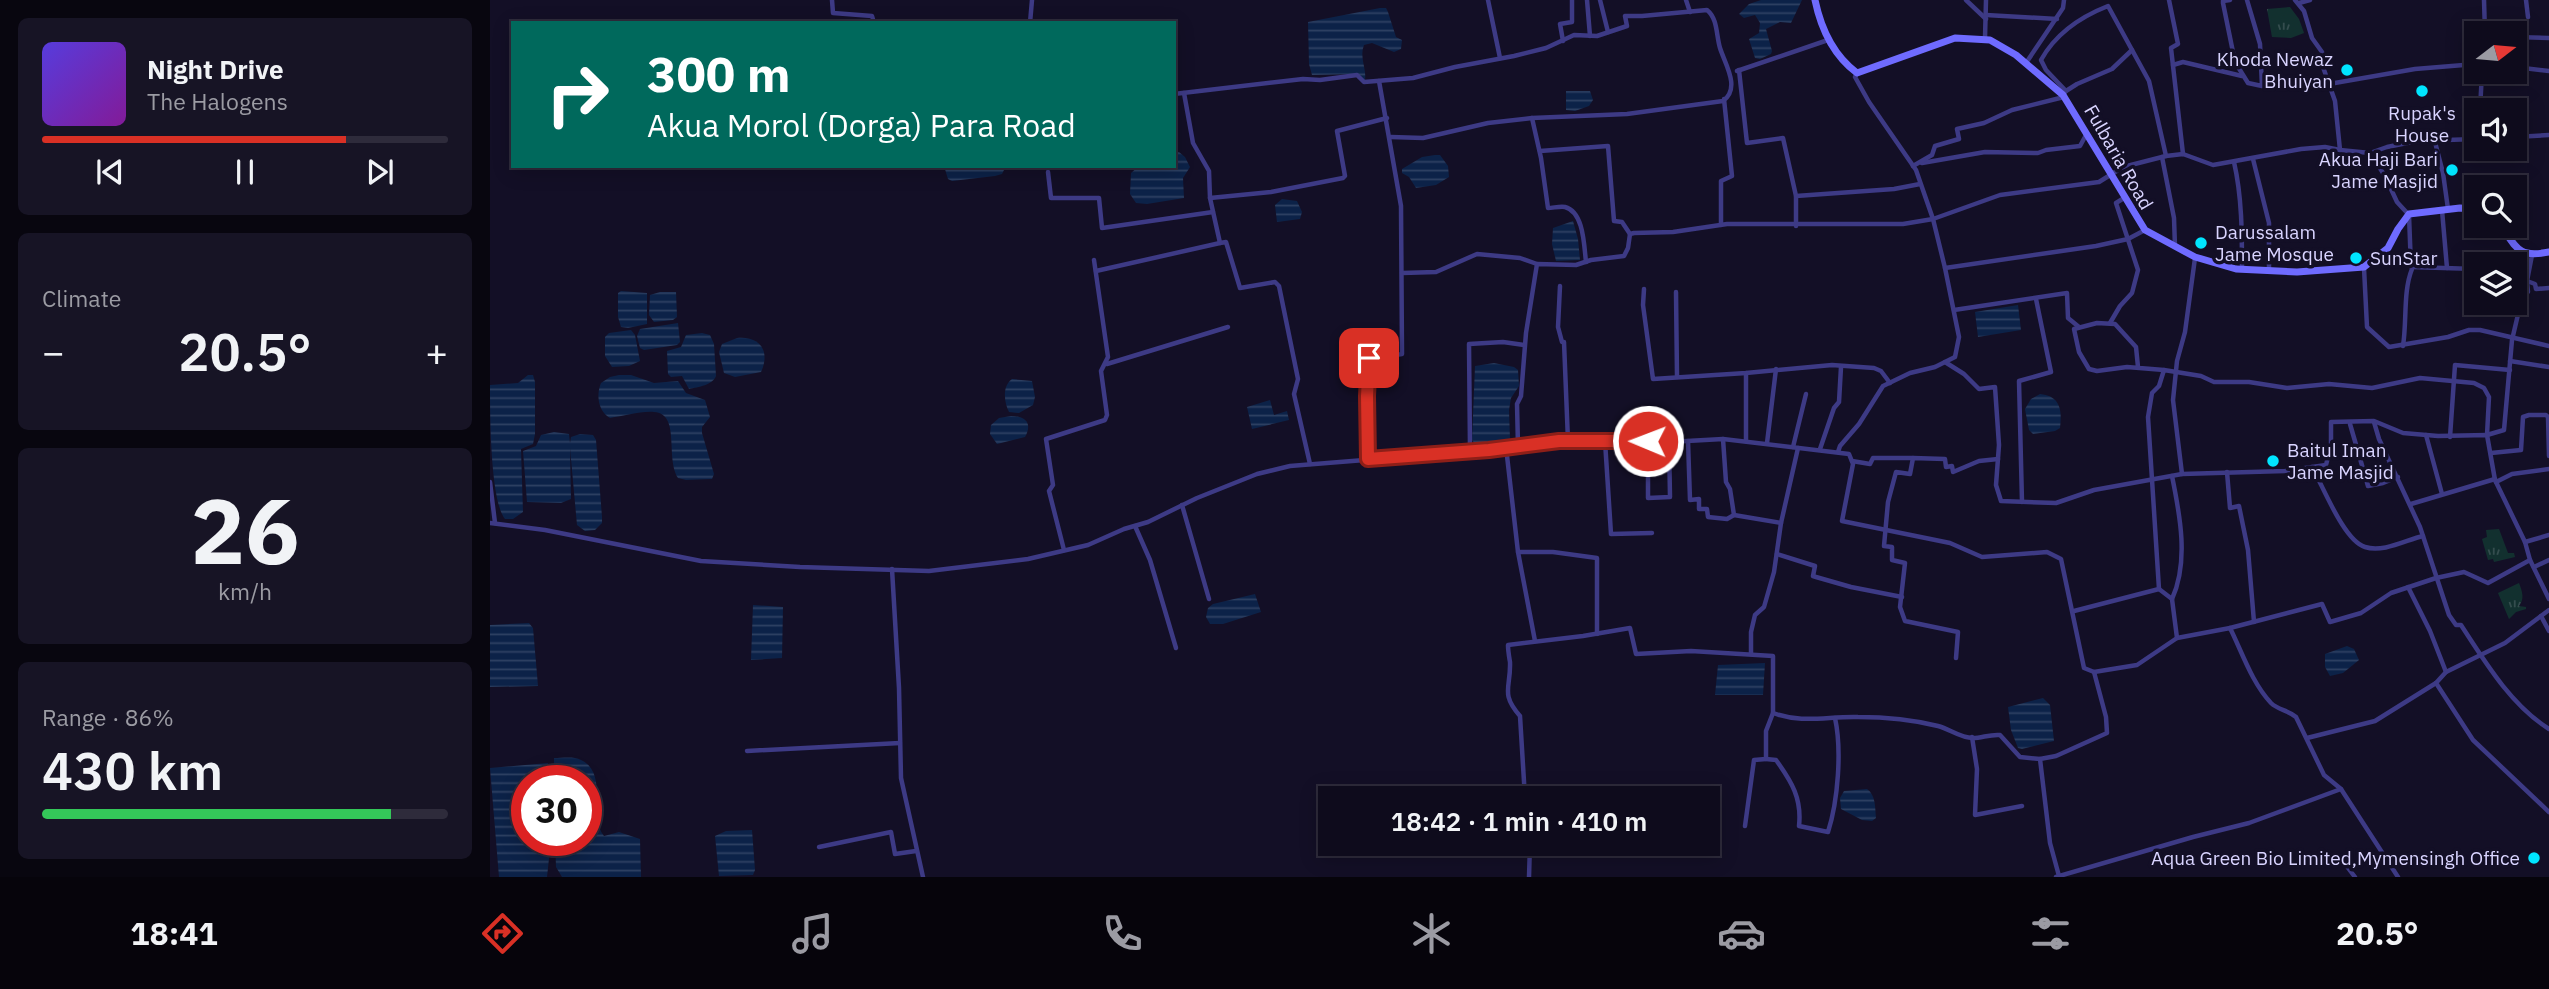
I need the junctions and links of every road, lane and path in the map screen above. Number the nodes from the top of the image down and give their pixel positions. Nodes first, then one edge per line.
1 (832, 0) edge
2 (1032, 0) edge
3 (1488, 0) edge
4 (1572, 0) edge
5 (1587, 0) edge
6 (1600, 0) edge
7 (1686, 0) edge
8 (1815, 0) edge
9 (1966, 0) edge
10 (1986, 0) edge
11 (2064, 0) edge
12 (2169, 0) edge
13 (2230, 0) edge
14 (2247, 0) edge
15 (2310, 0) edge
16 (2484, 0) edge
17 (2526, 0) edge
18 (2297, 1) edge
19 (1690, 12) junction
20 (1986, 17) junction
21 (2528, 17) dead end
22 (2057, 19) junction
23 (873, 21) edge
24 (1030, 21) edge
25 (2485, 21) edge
26 (1608, 32) junction
27 (1590, 36) junction
28 (2527, 37) edge
29 (1984, 38) junction
30 (2549, 38) edge
31 (1829, 39) junction
32 (1563, 41) junction
33 (2133, 50) junction
34 (1500, 58) junction
35 (2026, 64) junction
36 (2173, 65) junction
37 (2464, 65) edge
38 (2527, 68) edge
39 (1739, 70) junction
40 (2549, 71) edge
41 (1730, 73) junction
42 (1857, 73) junction
43 (2242, 76) junction
44 (1379, 81) junction
45 (2329, 84) junction
46 (1184, 93) junction
47 (1176, 94) edge
48 (2065, 94) junction
49 (1724, 99) junction
50 (1387, 118) junction
51 (1532, 118) junction
52 (2087, 134) junction
53 (2549, 135) edge
54 (2527, 136) edge
55 (1391, 137) junction
56 (2464, 141) edge
57 (2435, 142) junction
58 (2340, 150) junction
59 (1540, 151) junction
60 (2370, 153) junction
61 (2183, 154) junction
62 (2164, 156) junction
63 (2253, 159) junction
64 (2234, 162) junction
65 (1915, 165) junction
66 (1048, 172) dead end
67 (2111, 175) junction
68 (1920, 184) junction
69 (1796, 196) junction
70 (1210, 198) junction
71 (2124, 198) junction
72 (2464, 209) edge
73 (2445, 210) junction
74 (1213, 212) junction
75 (2409, 215) junction
76 (1933, 219) junction
77 (1721, 225) junction
78 (1796, 226) junction
79 (2145, 230) junction
80 (1630, 234) junction
81 (2510, 238) edge
82 (2129, 239) junction
83 (1220, 243) junction
84 (2175, 248) junction
85 (2549, 253) edge
86 (2532, 255) junction
87 (2195, 257) junction
88 (1094, 260) dead end
89 (1586, 262) junction
90 (1537, 264) junction
91 (2364, 267) junction
92 (1945, 268) junction
93 (2412, 268) junction
94 (2447, 268) junction
95 (2242, 269) junction
96 (2464, 269) edge
97 (1096, 271) junction
98 (2269, 272) junction
99 (1402, 273) junction
100 (2527, 277) edge
101 (2527, 281) edge
102 (1560, 286) dead end
103 (2549, 288) edge
104 (1644, 289) dead end
105 (1676, 292) dead end
106 (2036, 299) junction
107 (1954, 310) junction
108 (2519, 315) edge
109 (2110, 323) junction
110 (1228, 327) dead end
111 (2079, 327) junction
112 (2513, 338) junction
113 (1524, 345) junction
114 (2403, 346) junction
115 (2549, 346) edge
116 (2510, 361) junction
117 (1945, 362) junction
118 (1106, 364) junction
119 (1841, 366) junction
120 (2138, 367) junction
121 (2549, 367) edge
122 (1776, 369) junction
123 (2164, 370) junction
124 (2510, 370) junction
125 (2176, 371) junction
126 (1746, 373) junction
127 (1677, 377) junction
128 (2454, 382) junction
129 (1890, 383) junction
130 (1806, 394) dead end
131 (2374, 421) junction
132 (2350, 424) junction
133 (2426, 435) junction
134 (2487, 435) junction
135 (2451, 437) junction
136 (1723, 439) junction
137 (1568, 441) junction
138 (1605, 441) junction
139 (1648, 441) junction
140 (1688, 441) junction
141 (1746, 441) junction
142 (1669, 442) junction
143 (1767, 443) junction
144 (1518, 446) junction
145 (1506, 447) junction
146 (1795, 448) junction
147 (1820, 449) junction
148 (1470, 450) junction
149 (1838, 453) junction
150 (2491, 453) junction
151 (2549, 456) edge
152 (1913, 458) junction
153 (1368, 459) junction
154 (1998, 459) junction
155 (1852, 461) junction
156 (1310, 464) junction
157 (2312, 467) junction
158 (2549, 469) edge
159 (2227, 472) junction
160 (2182, 474) junction
161 (2172, 476) junction
162 (2398, 477) junction
163 (2153, 480) junction
164 (2496, 480) junction
165 (490, 482) edge
166 (2442, 494) junction
167 (2022, 502) junction
168 (2411, 504) junction
169 (1182, 505) junction
170 (1734, 515) junction
171 (492, 523) edge
172 (1781, 523) junction
173 (1135, 526) junction
174 (1885, 530) junction
175 (1652, 533) dead end
176 (2549, 535) edge
177 (2423, 536) junction
178 (2525, 542) junction
179 (1063, 550) junction
180 (1518, 552) junction
181 (1777, 554) junction
182 (2530, 560) junction
183 (2549, 560) edge
184 (2534, 567) junction
185 (892, 569) junction
186 (2436, 578) junction
187 (2408, 587) junction
188 (2158, 589) junction
189 (1902, 597) junction
190 (2172, 598) junction
191 (1209, 599) dead end
192 (2549, 600) edge
193 (2549, 610) edge
194 (2074, 611) junction
195 (2541, 616) junction
196 (2254, 622) junction
197 (2230, 628) junction
198 (2549, 631) edge
199 (1597, 634) junction
200 (2177, 638) junction
201 (1535, 641) junction
202 (1176, 648) dead end
203 (1751, 654) junction
204 (2479, 656) junction
205 (1956, 658) dead end
206 (2094, 672) junction
207 (2446, 672) junction
208 (2436, 683) junction
209 (1773, 713) junction
210 (1835, 718) junction
211 (2549, 729) edge
212 (1972, 737) junction
213 (2307, 738) junction
214 (900, 743) junction
215 (747, 751) dead end
216 (1766, 759) junction
217 (2039, 759) junction
218 (1524, 786) edge
219 (2341, 789) junction
220 (2022, 806) dead end
221 (2549, 813) edge
222 (1745, 826) dead end
223 (819, 847) dead end
224 (916, 851) junction
225 (1530, 856) edge
226 (2342, 860) dead end
227 (923, 877) edge
228 (1529, 877) edge
229 (2058, 877) edge
230 (2355, 877) edge
231 (2398, 877) edge

1 - 23 street
2 - 24 street
3 - 34 street
4 - 32 street
5 - 27 street
6 - 26 street
7 - 19 street
8 - 31 main road
9 - 20 street
10 - 20 street
11 - 22 street
12 - 36 street
13 - 43 street
14 - 43 street
15 - 18 street
16 - 25 street
17 - 21 street
18 - 45 street
19 - 26 street
19 - 41 street
20 - 22 street
20 - 29 street
22 - 35 street
26 - 27 street
27 - 32 street
28 - 30 street
29 - 35 main road, Fulbaria Road
29 - 42 main road
31 - 39 street
31 - 42 main road
32 - 34 street
33 - 48 street
33 - 48 street
33 - 62 street
34 - 44 street
35 - 48 main road, Fulbaria Road
36 - 43 street
36 - 61 street
37 - 45 street
38 - 40 street
39 - 41 street
39 - 69 street
41 - 49 street
42 - 65 street
44 - 46 street
44 - 50 street
45 - 58 street
46 - 47 street
46 - 70 street
48 - 52 main road, Fulbaria Road
48 - 65 street
49 - 51 street
49 - 77 street
50 - 55 street
50 - 70 street
51 - 55 street
51 - 59 street
52 - 65 street
52 - 67 main road, Fulbaria Road
53 - 54 street
55 - 99 street
56 - 57 street
57 - 60 street
57 - 73 street
58 - 60 street
58 - 63 street
59 - 80 street
59 - 89 street
60 - 75 street
61 - 62 street
61 - 64 street
62 - 67 street
62 - 84 street
63 - 64 street
63 - 98 street
64 - 95 street
65 - 68 street
66 - 74 street
67 - 71 main road, Fulbaria Road
67 - 76 street
68 - 69 street
68 - 76 street
69 - 78 street
70 - 74 street
71 - 79 main road, Fulbaria Road
71 - 82 street
72 - 73 main road
73 - 75 main road
73 - 94 street
74 - 83 street
75 - 91 main road
75 - 93 street
76 - 78 street
76 - 92 street
77 - 78 street
77 - 80 street
79 - 82 street
79 - 84 main road, Fulbaria Road
80 - 89 street
81 - 86 main road
82 - 92 street
82 - 109 street
83 - 97 street
83 - 156 street
84 - 87 main road, Fulbaria Road
85 - 86 main road
86 - 100 street
87 - 95 main road, Fulbaria Road
87 - 125 street
88 - 97 street
89 - 90 street
90 - 99 street
90 - 113 street
91 - 98 main road, Fulbaria Road
91 - 114 street
92 - 107 street
93 - 94 street
93 - 114 street
94 - 96 street
95 - 98 main road, Fulbaria Road
97 - 118 street
99 - 153 street
101 - 103 street
102 - 137 street
104 - 127 street
105 - 127 street
106 - 107 street
106 - 111 street
106 - 167 street
107 - 117 street
108 - 112 street
109 - 111 street
109 - 120 street
110 - 118 street
111 - 120 street
112 - 114 street
112 - 115 street
112 - 116 street
113 - 144 street
113 - 148 street
116 - 121 street
116 - 124 street
117 - 129 street
117 - 154 street
118 - 179 street
119 - 122 street
119 - 129 street
119 - 147 street
120 - 123 street
122 - 126 street
122 - 143 street
123 - 125 street
123 - 163 street
124 - 128 street
124 - 134 street
125 - 128 street
125 - 160 street
126 - 127 street
126 - 141 street
128 - 134 street
128 - 135 street
129 - 149 street
130 - 146 street
131 - 132 street
131 - 133 street
131 - 162 street
132 - 157 street
132 - 162 street
133 - 135 street
133 - 166 street
134 - 135 street
134 - 150 street
136 - 140 street
136 - 141 street
136 - 170 street
137 - 138 street
137 - 144 street
138 - 139 street
138 - 175 street
139 - 142 street
139 - 142 street
140 - 142 street
140 - 170 street
141 - 143 street
143 - 146 street
144 - 145 street
145 - 148 street
145 - 180 street
146 - 147 street
146 - 172 street
147 - 149 street
148 - 153 street
149 - 155 street
150 - 151 street
150 - 164 street
152 - 154 street
152 - 155 street
152 - 174 street
153 - 156 street
154 - 167 street
155 - 174 street
156 - 169 street
157 - 159 street
157 - 177 street
158 - 164 street
159 - 160 street
159 - 196 street
160 - 161 street
161 - 163 street
161 - 190 street
162 - 168 street
163 - 167 street
163 - 188 street
164 - 166 street
164 - 178 street
165 - 171 street
166 - 168 street
168 - 177 street
169 - 173 street
169 - 191 street
170 - 172 street
171 - 185 street
172 - 181 street
173 - 179 street
173 - 202 street
174 - 189 street
174 - 194 street
176 - 178 street
177 - 186 street
178 - 182 street
179 - 185 street
180 - 199 street
180 - 201 street
181 - 189 street
181 - 203 street
182 - 184 street
182 - 186 street
183 - 184 street
184 - 192 street
185 - 214 street
186 - 187 street
186 - 204 street
187 - 196 street
187 - 207 street
188 - 190 street
188 - 194 street
189 - 205 street
190 - 200 street
193 - 195 street
194 - 206 street
195 - 198 street
195 - 204 street
196 - 197 street
197 - 200 street
197 - 213 street
199 - 201 street
199 - 203 street
200 - 206 street
201 - 218 street
203 - 209 street
204 - 207 street
204 - 211 street
206 - 217 street
207 - 208 street
208 - 213 street
208 - 221 street
209 - 210 street
209 - 216 street
210 - 212 street
210 - 216 street
212 - 217 street
212 - 220 street
213 - 219 street
214 - 215 street
214 - 224 street
216 - 222 street
217 - 229 street
219 - 229 street
219 - 231 street
223 - 224 street
224 - 227 street
225 - 228 street
226 - 230 street

